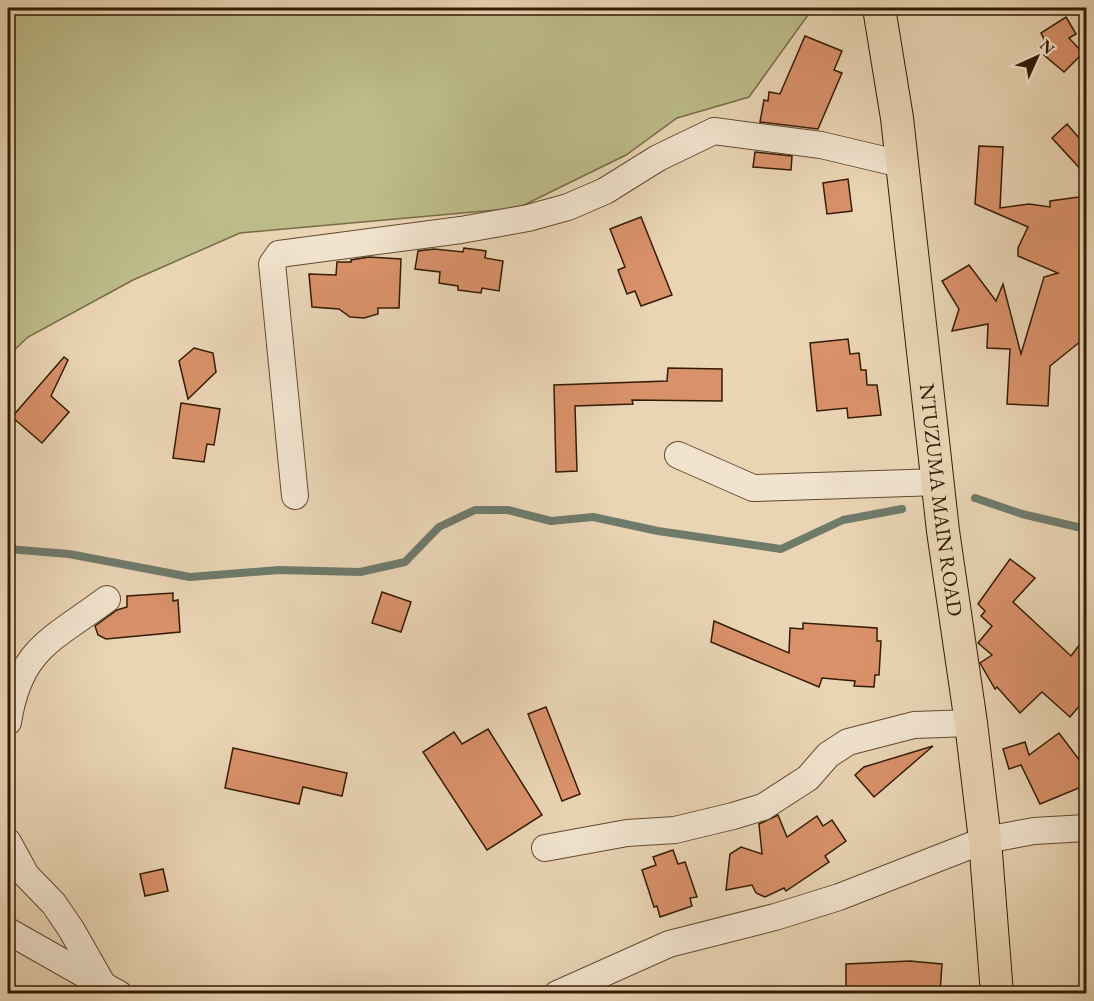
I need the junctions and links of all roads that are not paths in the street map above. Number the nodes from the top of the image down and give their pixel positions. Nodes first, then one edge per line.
1 (879, 8) edge
2 (901, 164) junction
3 (678, 455) dead end
4 (940, 494) junction
5 (295, 496) dead end
6 (107, 599) dead end
7 (8, 722) edge
8 (971, 723) junction
9 (1086, 828) edge
10 (985, 840) junction
11 (8, 842) edge
12 (545, 848) dead end
13 (8, 931) edge
14 (111, 989) edge
15 (557, 993) edge
16 (997, 993) edge

1 - 2 main road, NTUZUMA MAIN ROAD
2 - 4 main road, NTUZUMA MAIN ROAD
2 - 5 street
3 - 4 street
4 - 8 main road, NTUZUMA MAIN ROAD
6 - 7 street
8 - 10 main road, NTUZUMA MAIN ROAD
8 - 12 street
9 - 10 street
10 - 15 street
10 - 16 main road, NTUZUMA MAIN ROAD
11 - 14 street
13 - 14 street

